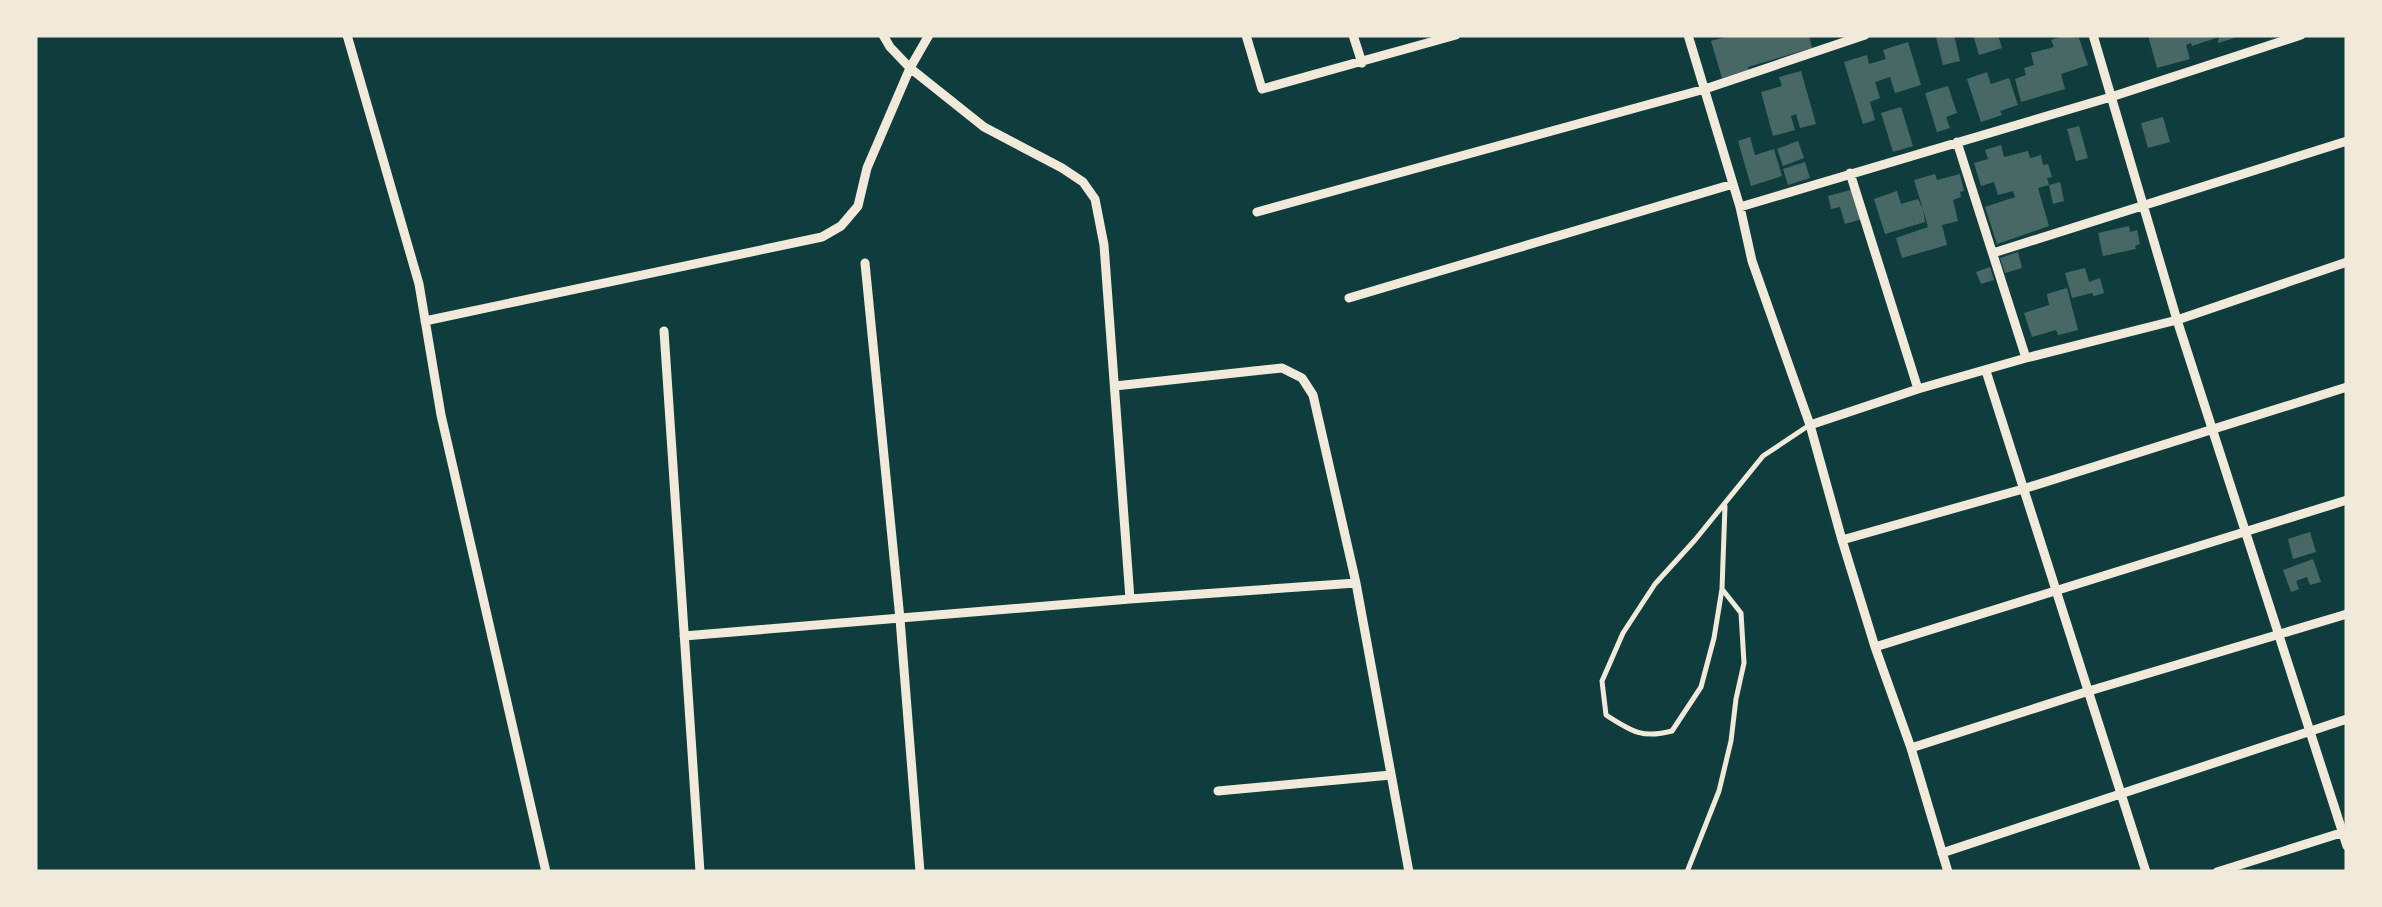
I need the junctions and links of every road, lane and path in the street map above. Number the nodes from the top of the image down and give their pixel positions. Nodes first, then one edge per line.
1 (347, 35) edge
2 (883, 35) edge
3 (929, 35) edge
4 (1246, 35) edge
5 (1353, 35) edge
6 (1456, 35) edge
7 (1688, 35) edge
8 (1865, 35) edge
9 (2094, 35) edge
10 (2301, 35) edge
11 (1362, 63) junction
12 (910, 68) junction
13 (1704, 90) junction
14 (2111, 97) junction
15 (2347, 141) edge
16 (1957, 142) junction
17 (1850, 173) junction
18 (1733, 184) junction
19 (2143, 205) junction
20 (1740, 206) junction
21 (1256, 212) dead end
22 (1993, 253) junction
23 (2347, 262) edge
24 (865, 263) dead end
25 (1350, 298) dead end
26 (2177, 320) junction
27 (425, 321) junction
28 (664, 331) dead end
29 (2026, 358) junction
30 (1986, 371) junction
31 (1115, 386) junction
32 (2347, 387) edge
33 (1918, 388) junction
34 (1810, 424) junction
35 (2213, 430) junction
36 (2023, 489) junction
37 (2347, 500) edge
38 (1725, 503) junction
39 (2246, 532) junction
40 (1842, 540) junction
41 (1356, 583) junction
42 (1722, 589) junction
43 (2057, 590) junction
44 (1130, 598) junction
45 (2347, 614) edge
46 (900, 619) junction
47 (2279, 635) junction
48 (684, 636) junction
49 (1875, 647) junction
50 (2088, 691) junction
51 (2347, 720) edge
52 (2310, 731) junction
53 (1911, 748) junction
54 (1391, 774) junction
55 (1218, 791) dead end
56 (2122, 794) junction
57 (2345, 832) edge
58 (2347, 846) edge
59 (1942, 853) junction
60 (546, 872) edge
61 (700, 872) edge
62 (920, 872) edge
63 (1409, 872) edge
64 (1687, 872) edge
65 (1948, 872) edge
66 (2146, 872) edge
67 (2217, 872) edge

1 - 27 street
2 - 12 street
3 - 12 street
4 - 11 street
5 - 11 street
6 - 11 street
7 - 13 street
8 - 13 street
9 - 14 street
10 - 14 street
12 - 27 street
12 - 31 street
13 - 18 street
13 - 21 street
14 - 16 street
14 - 19 street
15 - 19 street
16 - 17 street
16 - 22 street
17 - 20 street
17 - 33 street
18 - 20 street
18 - 25 street
19 - 22 street
19 - 26 street
20 - 34 street
22 - 29 street
23 - 26 street
24 - 46 street
26 - 29 street
26 - 35 street
27 - 60 street
28 - 48 street
29 - 30 street
30 - 33 street
30 - 36 street
31 - 41 street
31 - 44 street
32 - 35 street
33 - 34 street
34 - 38 lane
34 - 40 street
35 - 36 street
35 - 39 street
36 - 40 street
36 - 43 street
37 - 39 street
38 - 42 lane
38 - 42 lane
39 - 43 street
39 - 47 street
40 - 49 street
41 - 44 street
41 - 54 street
42 - 64 lane
43 - 49 street
43 - 50 street
44 - 46 street
45 - 47 street
46 - 48 street
46 - 62 street
47 - 50 street
47 - 52 street
48 - 61 street
49 - 53 street
50 - 53 street
50 - 56 street
51 - 52 street
52 - 56 street
52 - 57 street
53 - 59 street
54 - 55 street
54 - 63 street
56 - 59 street
56 - 66 street
57 - 58 street
57 - 67 street
59 - 65 street

